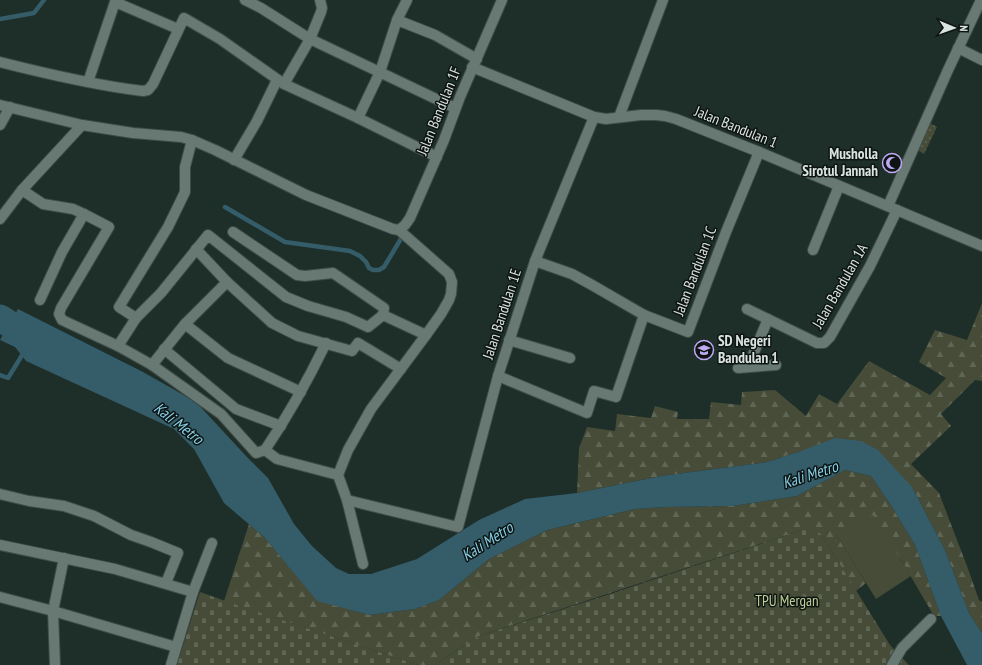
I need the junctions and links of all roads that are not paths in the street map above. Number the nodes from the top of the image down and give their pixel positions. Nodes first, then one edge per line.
1 (245, 0) edge
2 (320, 0) edge
3 (407, 0) edge
4 (662, 0) edge
5 (981, 0) edge
6 (498, 1) edge
7 (397, 20) junction
8 (178, 29) junction
9 (310, 39) junction
10 (958, 48) junction
11 (982, 60) edge
12 (0, 62) edge
13 (475, 63) junction
14 (380, 72) junction
15 (88, 82) junction
16 (281, 82) junction
17 (5, 106) edge
18 (455, 108) junction
19 (594, 117) junction
20 (358, 118) junction
21 (619, 118) junction
22 (0, 125) edge
23 (82, 125) junction
24 (192, 140) junction
25 (759, 152) junction
26 (436, 157) junction
27 (234, 160) junction
28 (839, 186) junction
29 (22, 190) junction
30 (892, 208) junction
31 (84, 214) junction
32 (0, 219) edge
33 (399, 230) junction
34 (232, 232) dead end
35 (982, 246) edge
36 (196, 249) junction
37 (813, 250) dead end
38 (535, 261) junction
39 (227, 282) junction
40 (40, 300) dead end
41 (747, 309) dead end
42 (383, 314) junction
43 (644, 315) junction
44 (136, 318) junction
45 (768, 319) junction
46 (185, 324) junction
47 (426, 335) junction
48 (509, 340) junction
49 (326, 343) junction
50 (118, 346) junction
51 (164, 349) junction
52 (570, 358) dead end
53 (152, 365) junction
54 (776, 365) dead end
55 (401, 369) junction
56 (498, 376) junction
57 (301, 392) junction
58 (281, 426) junction
59 (265, 450) junction
60 (338, 476) junction
61 (0, 494) edge
62 (347, 500) junction
63 (212, 543) dead end
64 (0, 544) edge
65 (64, 558) junction
66 (362, 564) dead end
67 (166, 583) junction
68 (194, 592) junction
69 (0, 597) edge
70 (53, 611) junction
71 (931, 619) dead end
72 (176, 647) junction
73 (55, 665) edge
74 (171, 665) edge
75 (892, 665) edge

1 - 9 street
2 - 9 street
3 - 7 street
4 - 21 street
5 - 10 street
6 - 13 street, Jalan Bandulan 1F
7 - 13 street, Jalan Bandulan 1
7 - 14 street
8 - 15 street
8 - 15 street
8 - 16 street
9 - 14 street
9 - 16 street
10 - 11 street
10 - 30 street
12 - 15 street
13 - 18 street, Jalan Bandulan 1F
13 - 19 street, Jalan Bandulan 1
14 - 18 street
14 - 20 street
16 - 20 street
16 - 27 street
17 - 22 street
17 - 23 street
18 - 26 street, Jalan Bandulan 1F
19 - 21 street, Jalan Bandulan 1
19 - 38 street, Jalan Bandulan 1E
20 - 26 street
21 - 25 street, Jalan Bandulan 1
23 - 24 street
23 - 29 street
24 - 27 street
24 - 44 street
25 - 28 street, Jalan Bandulan 1
25 - 43 street, Jalan Bandulan 1C
26 - 33 street, Jalan Bandulan 1F
27 - 33 street
28 - 30 street, Jalan Bandulan 1
28 - 37 street
29 - 31 street
29 - 32 street
30 - 35 street, Jalan Bandulan 1
30 - 45 street, Jalan Bandulan 1A
31 - 40 street
31 - 50 street
33 - 47 street
34 - 42 street
36 - 39 street
36 - 42 street
36 - 44 street
38 - 43 street, Jalan Bandulan 1C
38 - 48 street, Jalan Bandulan 1E
39 - 46 street
39 - 49 street
41 - 45 street, Jalan Bandulan 1A
42 - 47 street
43 - 56 street
44 - 50 street
45 - 54 street
46 - 51 street
46 - 57 street
47 - 55 street
48 - 52 street
48 - 56 street, Jalan Bandulan 1E
49 - 55 street
49 - 57 street
50 - 53 street
51 - 53 street
51 - 58 street
53 - 59 street
55 - 60 street
56 - 62 street, Jalan Bandulan 1E
57 - 58 street
58 - 59 street
59 - 60 street
60 - 62 street
61 - 67 street
62 - 66 street
63 - 68 street
64 - 65 street
65 - 67 street
65 - 70 street
67 - 68 street
68 - 72 street
69 - 70 street
70 - 72 street
70 - 73 street
71 - 75 street
72 - 74 street

